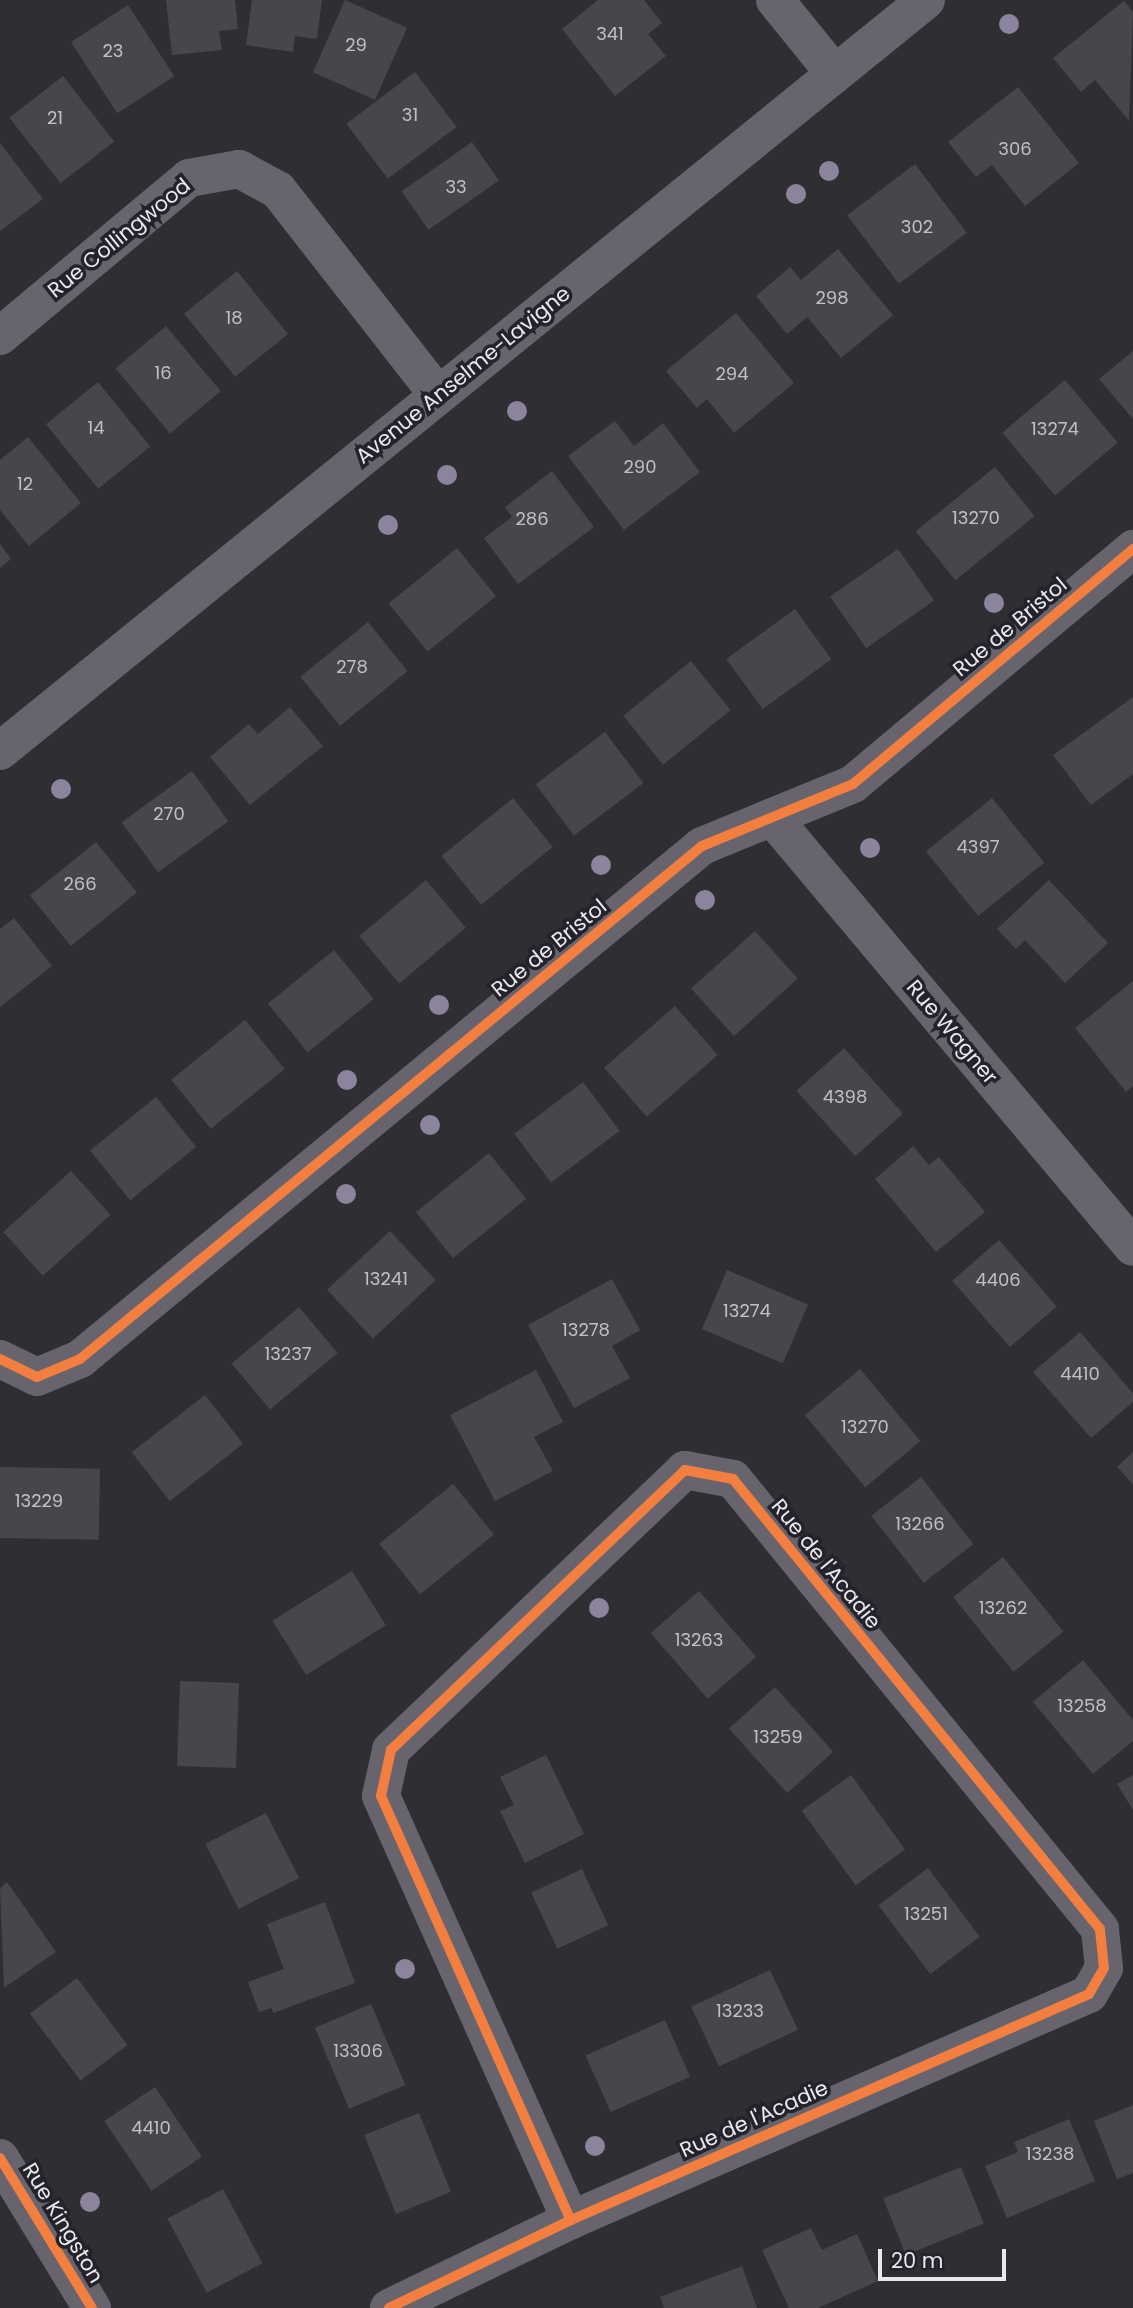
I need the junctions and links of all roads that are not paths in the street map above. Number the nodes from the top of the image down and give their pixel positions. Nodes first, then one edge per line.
1 (775, 0) edge
2 (926, 0) edge
3 (835, 74) junction
4 (0, 336) edge
5 (438, 395) junction
6 (1133, 549) edge
7 (0, 751) edge
8 (772, 817) junction
9 (1133, 1247) edge
10 (0, 1359) edge
11 (0, 2158) edge
12 (571, 2220) junction
13 (92, 2308) edge
14 (389, 2308) edge

1 - 3 street
2 - 3 street, Avenue Anselme-Lavigne
3 - 5 street, Avenue Anselme-Lavigne
4 - 5 street, Rue Collingwood
5 - 7 street, Avenue Anselme-Lavigne
6 - 8 street, Rue de Bristol
8 - 9 street, Rue Wagner
8 - 10 street, Rue de Bristol
11 - 13 street, Rue Kingston
12 - 12 street, Rue de l'Acadie
12 - 14 street, Rue de l'Acadie

